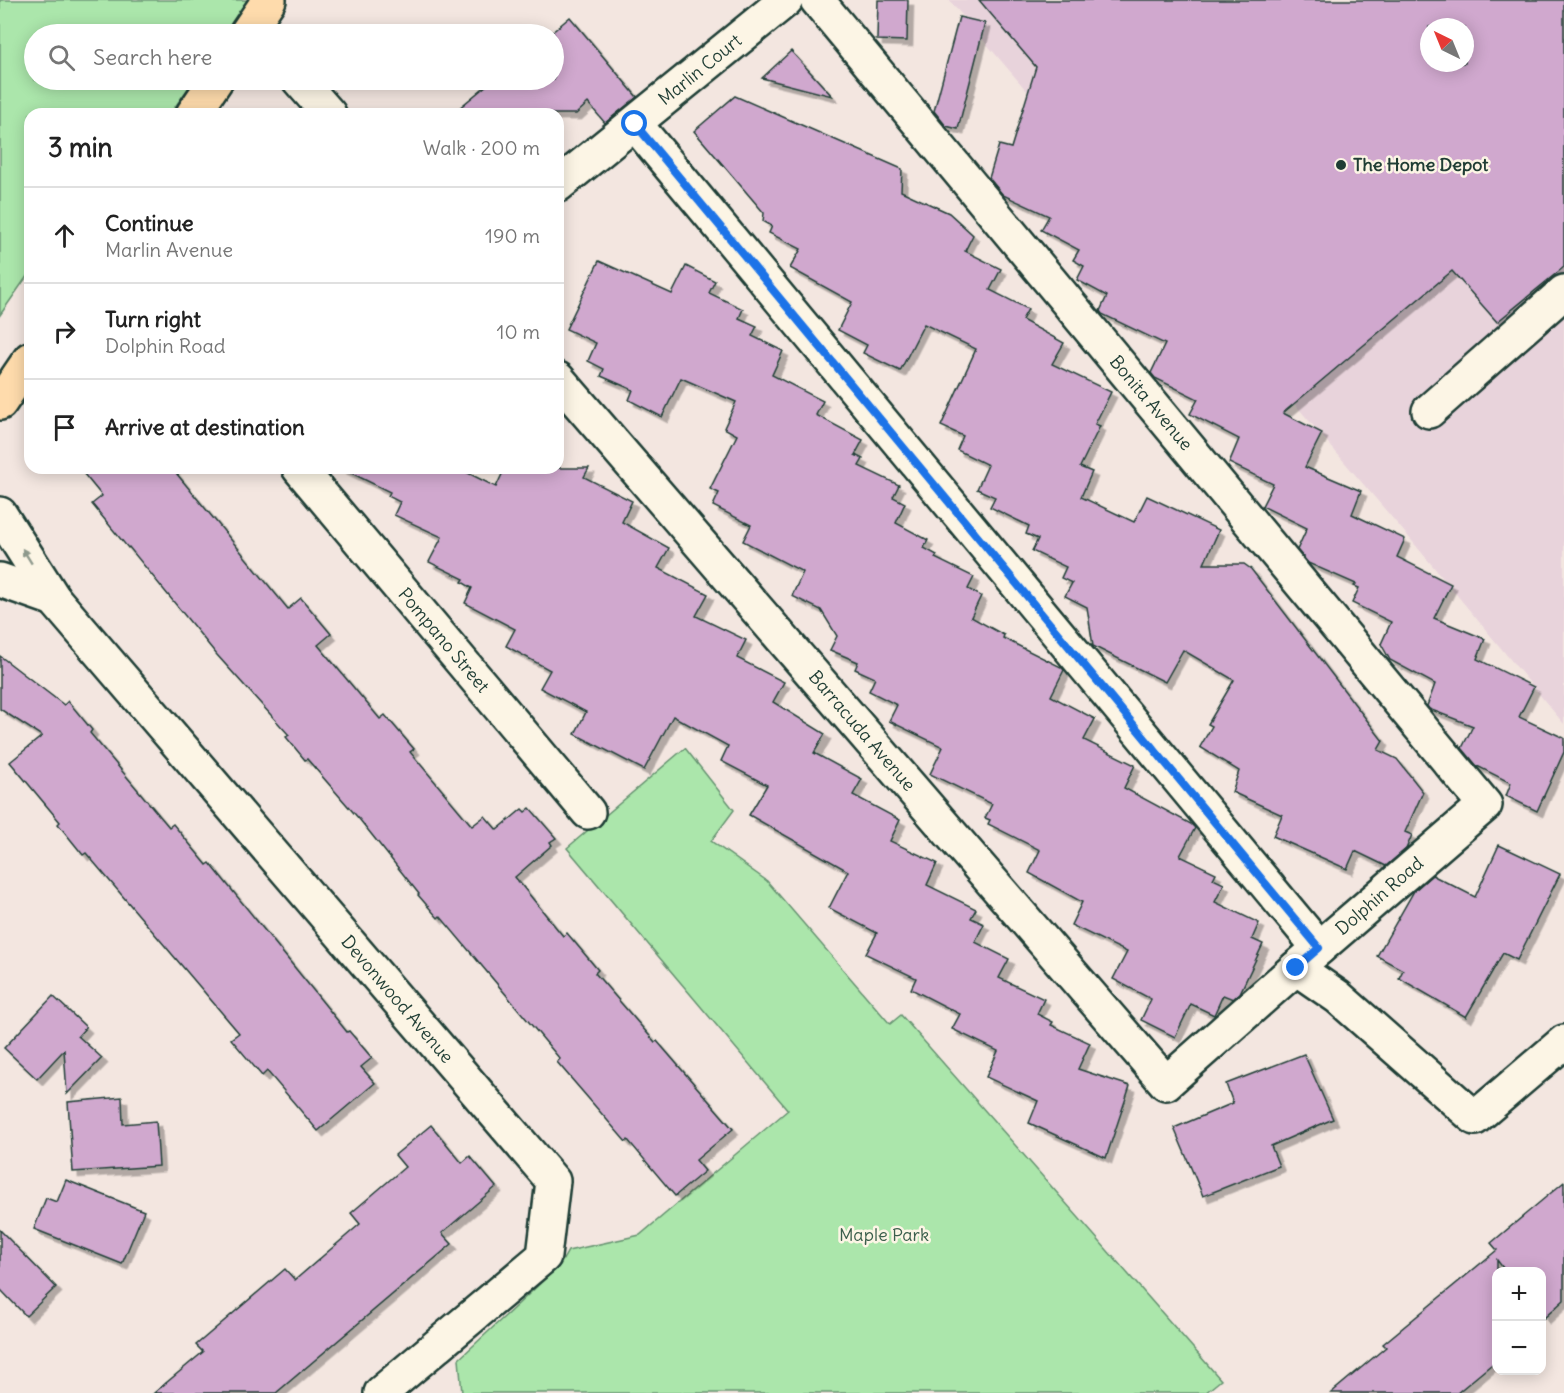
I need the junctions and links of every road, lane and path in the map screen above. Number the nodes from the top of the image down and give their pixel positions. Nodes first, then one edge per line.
1 (786, 0) edge
2 (817, 0) edge
3 (209, 90) edge
4 (308, 90) edge
5 (197, 108) edge
6 (324, 108) edge
7 (635, 124) junction
8 (564, 180) edge
9 (1564, 292) edge
10 (24, 367) edge
11 (564, 387) edge
12 (0, 404) edge
13 (1429, 411) dead end
14 (304, 474) edge
15 (0, 514) edge
16 (0, 580) edge
17 (54, 599) junction
18 (1485, 806) joint
19 (588, 812) dead end
20 (1307, 958) junction
21 (1564, 1042) edge
22 (1166, 1083) joint
23 (402, 1386) edge

1 - 7 street, Marlin Court
2 - 18 street, Bonita Avenue
3 - 5 main road
4 - 6 street
7 - 8 street, Marlin Court
7 - 20 street
9 - 13 street
10 - 12 main road
11 - 22 street, Barracuda Avenue
14 - 19 street, Pompano Street
17 -> 15 street, Devonwood Avenue
16 - 17 street
17 - 23 street, Devonwood Avenue
18 - 20 street, Dolphin Road
20 - 21 street
20 - 22 street, Dolphin Road

